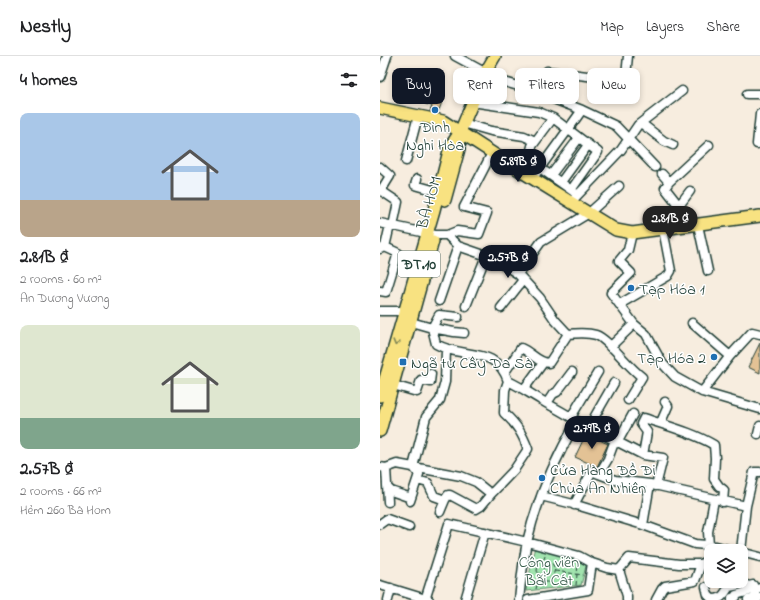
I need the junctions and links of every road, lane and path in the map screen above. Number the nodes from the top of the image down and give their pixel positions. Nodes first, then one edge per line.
1 (387, 56) edge
2 (456, 56) edge
3 (495, 56) edge
4 (628, 56) edge
5 (476, 68) edge
6 (488, 68) edge
7 (579, 75) edge
8 (380, 77) edge
9 (507, 83) edge
10 (682, 91) dead end
11 (747, 94) dead end
12 (760, 94) edge
13 (471, 104) edge
14 (485, 104) edge
15 (380, 108) edge
16 (582, 110) junction
17 (760, 114) edge
18 (418, 116) junction
19 (553, 118) junction
20 (640, 123) junction
21 (461, 128) junction
22 (569, 130) junction
23 (579, 138) junction
24 (628, 139) junction
25 (535, 141) junction
26 (757, 144) dead end
27 (588, 145) junction
28 (673, 145) dead end
29 (709, 145) dead end
30 (492, 153) junction
31 (406, 161) dead end
32 (380, 167) edge
33 (655, 167) dead end
34 (540, 168) junction
35 (522, 172) junction
36 (662, 174) dead end
37 (550, 175) junction
38 (533, 178) junction
39 (417, 179) dead end
40 (561, 182) junction
41 (669, 182) junction
42 (619, 186) dead end
43 (571, 190) junction
44 (690, 191) dead end
45 (440, 192) junction
46 (575, 199) junction
47 (678, 207) junction
48 (589, 213) junction
49 (759, 218) edge
50 (380, 223) edge
51 (698, 225) junction
52 (391, 226) junction
53 (679, 226) junction
54 (663, 229) junction
55 (632, 233) junction
56 (431, 234) junction
57 (447, 235) junction
58 (458, 246) junction
59 (382, 248) edge
60 (486, 256) junction
61 (708, 271) dead end
62 (520, 277) junction
63 (380, 291) edge
64 (439, 301) dead end
65 (620, 304) junction
66 (466, 306) dead end
67 (501, 308) dead end
68 (380, 311) edge
69 (405, 311) junction
70 (458, 317) dead end
71 (411, 322) junction
72 (692, 323) dead end
73 (634, 324) junction
74 (432, 328) junction
75 (464, 332) dead end
76 (568, 334) junction
77 (760, 334) edge
78 (610, 347) junction
79 (446, 349) junction
80 (730, 356) junction
81 (543, 363) junction
82 (505, 372) junction
83 (572, 372) dead end
84 (598, 372) dead end
85 (431, 374) dead end
86 (508, 381) junction
87 (386, 383) edge
88 (614, 383) dead end
89 (524, 389) junction
90 (702, 392) junction
91 (380, 396) edge
92 (628, 400) dead end
93 (665, 402) dead end
94 (547, 403) junction
95 (760, 409) edge
96 (633, 414) dead end
97 (574, 419) junction
98 (661, 422) junction
99 (590, 428) junction
100 (380, 431) edge
101 (616, 442) junction
102 (643, 456) junction
103 (413, 467) junction
104 (383, 468) edge
105 (760, 472) edge
106 (599, 474) junction
107 (418, 480) junction
108 (653, 485) junction
109 (388, 488) junction
110 (491, 494) junction
111 (541, 496) junction
112 (445, 500) junction
113 (714, 500) junction
114 (388, 502) dead end
115 (724, 502) junction
116 (574, 505) junction
117 (746, 506) junction
118 (440, 512) dead end
119 (380, 524) edge
120 (643, 525) junction
121 (409, 527) dead end
122 (485, 532) junction
123 (528, 542) junction
124 (709, 544) edge
125 (742, 544) edge
126 (704, 545) edge
127 (548, 547) junction
128 (748, 554) edge
129 (579, 556) junction
130 (760, 557) edge
131 (544, 560) junction
132 (704, 562) edge
133 (592, 563) junction
134 (701, 564) junction
135 (542, 566) junction
136 (619, 570) junction
137 (554, 571) junction
138 (540, 574) junction
139 (577, 574) junction
140 (590, 576) junction
141 (538, 580) junction
142 (380, 585) edge
143 (391, 588) junction
144 (536, 588) dead end
145 (706, 588) edge
146 (575, 592) junction
147 (758, 594) edge
148 (720, 599) edge
149 (388, 600) edge
150 (426, 600) edge
151 (465, 600) edge
152 (519, 600) edge
153 (528, 600) edge
154 (627, 600) edge
155 (656, 600) edge
156 (732, 600) edge
157 (748, 600) edge

1 - 8 street
2 - 5 street
3 - 6 main road, ĐT.10
4 - 7 street
9 - 16 street
10 - 20 street
11 - 12 street
13 - 21 main road, ĐT.10
14 - 19 street
15 - 18 main road
16 - 22 street
16 - 24 street
17 - 26 street
18 - 21 main road
18 - 31 street
19 - 22 street
19 - 25 street
20 - 24 street
20 - 28 street
21 - 25 street
21 - 30 main road
21 - 45 main road, BÀ HOM / ĐT.10
21 - 56 main road, BÀ HOM / ĐT.10
22 - 23 street
22 - 34 street
23 - 27 street
23 - 37 street
24 - 33 street
24 - 46 street
25 - 35 street
27 - 40 street
27 - 43 street
29 - 41 street
30 - 35 main road
30 - 57 street
32 - 52 street
34 - 37 street
34 - 38 street
35 - 38 main road
36 - 41 street
37 - 40 street
38 - 46 main road
39 - 45 street
40 - 43 street
41 - 47 street
42 - 48 street
43 - 46 street
44 - 47 street
45 - 56 main road, BÀ HOM / ĐT.10
46 - 48 main road
47 - 53 street
48 - 55 main road
48 - 62 street
49 - 51 main road
50 - 52 street
51 - 53 main road
51 - 61 street
52 - 56 street
52 - 59 street
53 - 54 main road
54 - 55 main road
54 - 65 street
55 - 65 street
56 - 57 street
56 - 69 main road, BÀ HOM / ĐT.10
56 - 71 main road, BÀ HOM / ĐT.10
57 - 58 street
58 - 60 street
58 - 64 street
59 - 63 street
60 - 62 street
60 - 66 street
62 - 67 street
62 - 76 street
65 - 73 street
68 - 69 street
69 -> 87 main road, BÀ HOM / ĐT.10
70 - 74 street
71 - 74 street
71 - 87 main road, BÀ HOM / ĐT.10
72 - 80 street
73 - 78 street
73 - 90 street
74 - 75 street
74 - 79 street
76 - 78 street
76 - 81 street
77 - 80 street
78 - 92 street
79 - 82 street
79 - 103 street
80 - 90 street
81 - 82 street
81 - 89 street
82 - 86 street
83 - 94 street
84 - 97 street
85 - 87 street
86 - 89 street
86 - 110 street
87 - 91 main road, BÀ HOM / ĐT.10
87 - 100 main road, BÀ HOM / ĐT.10
88 - 99 street
89 - 94 street
90 - 95 street
93 - 98 street
94 - 97 street
96 - 101 street
97 - 99 street
97 - 111 street
98 - 102 street
98 - 115 street
99 - 101 street
101 - 102 street
101 - 106 street
102 - 108 street
103 - 104 street
103 - 107 street
103 - 110 street
104 - 109 street
105 - 117 street
106 - 108 street
106 - 116 street
107 - 109 street
107 - 112 street
108 - 113 street
108 - 120 street
109 - 114 street
110 - 112 street
111 - 116 street
111 - 123 street
112 - 118 street
113 - 115 street
113 - 124 street
115 - 117 street
116 - 120 street
117 - 125 street
119 - 121 street
120 - 126 street
122 - 123 street
122 - 150 street
122 - 151 street
123 - 127 street
123 - 152 street
127 - 129 street
127 - 131 path
128 - 130 street
129 - 133 street
129 - 139 path
131 - 135 path
131 - 137 path
132 - 134 street
133 - 136 street
133 - 140 street
134 - 136 street
134 - 155 street
135 - 138 path
135 - 138 path
136 - 154 street
137 - 139 path
137 - 141 path
138 - 141 path
139 - 140 path
139 - 146 path
140 - 146 street
141 - 144 path
142 - 143 street
143 - 149 street
143 - 150 street
145 - 148 street
146 - 153 street
147 - 148 street
147 - 156 street
147 - 157 street

